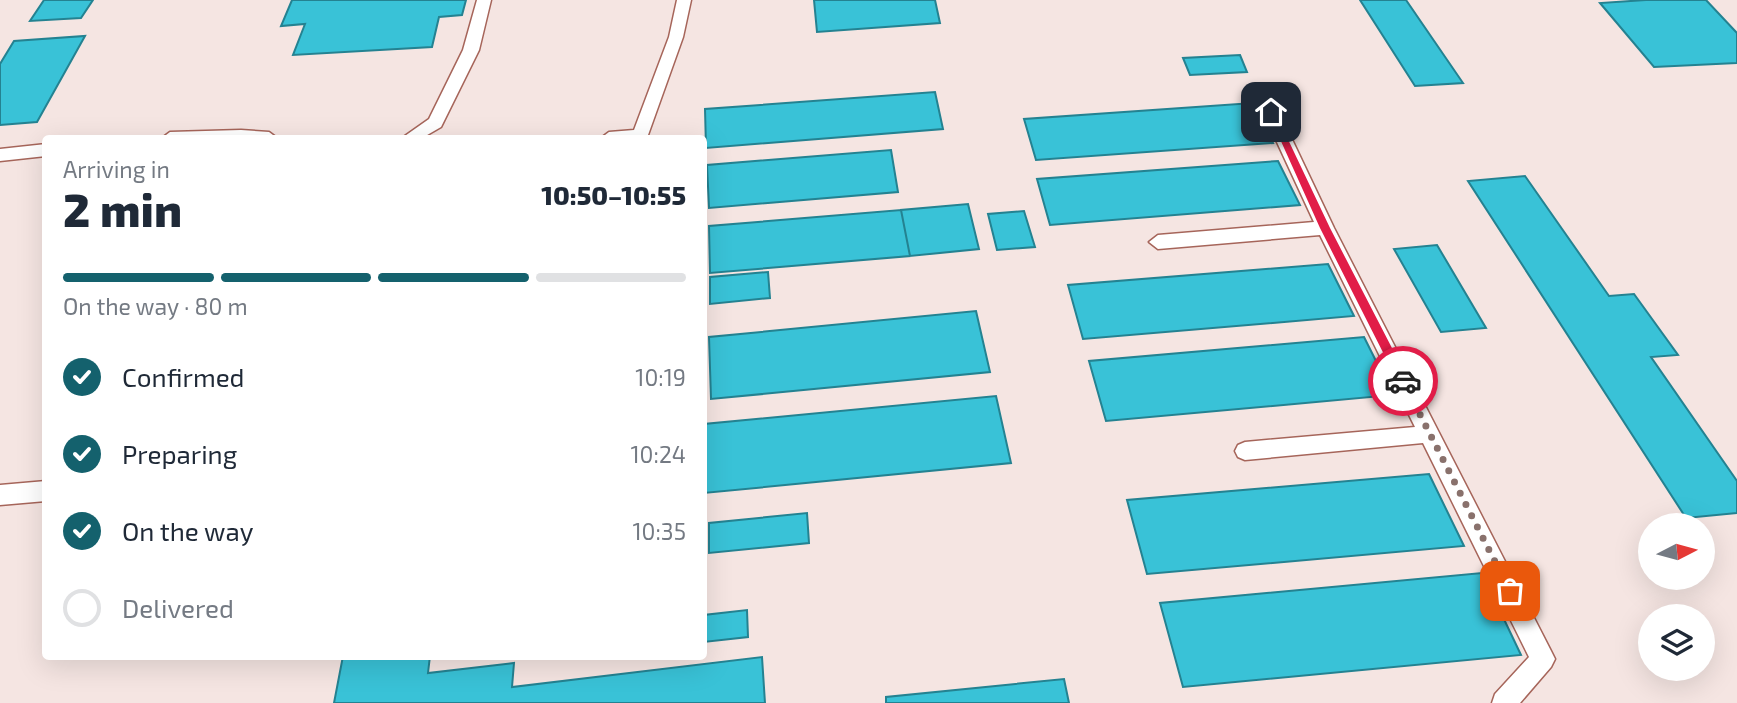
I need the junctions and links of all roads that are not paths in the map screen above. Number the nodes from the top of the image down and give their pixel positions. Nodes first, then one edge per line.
1 (484, 0) edge
2 (684, 0) edge
3 (1271, 112) dead end
4 (415, 135) edge
5 (641, 135) edge
6 (42, 150) edge
7 (0, 155) edge
8 (1325, 228) junction
9 (1158, 242) dead end
10 (1430, 434) junction
11 (1245, 451) dead end
12 (42, 491) edge
13 (0, 495) edge
14 (1504, 703) edge

1 - 4 lane
2 - 5 lane
3 - 8 lane
6 - 7 lane
8 - 9 lane
8 - 10 lane
10 - 11 lane
10 - 14 lane
12 - 13 lane

